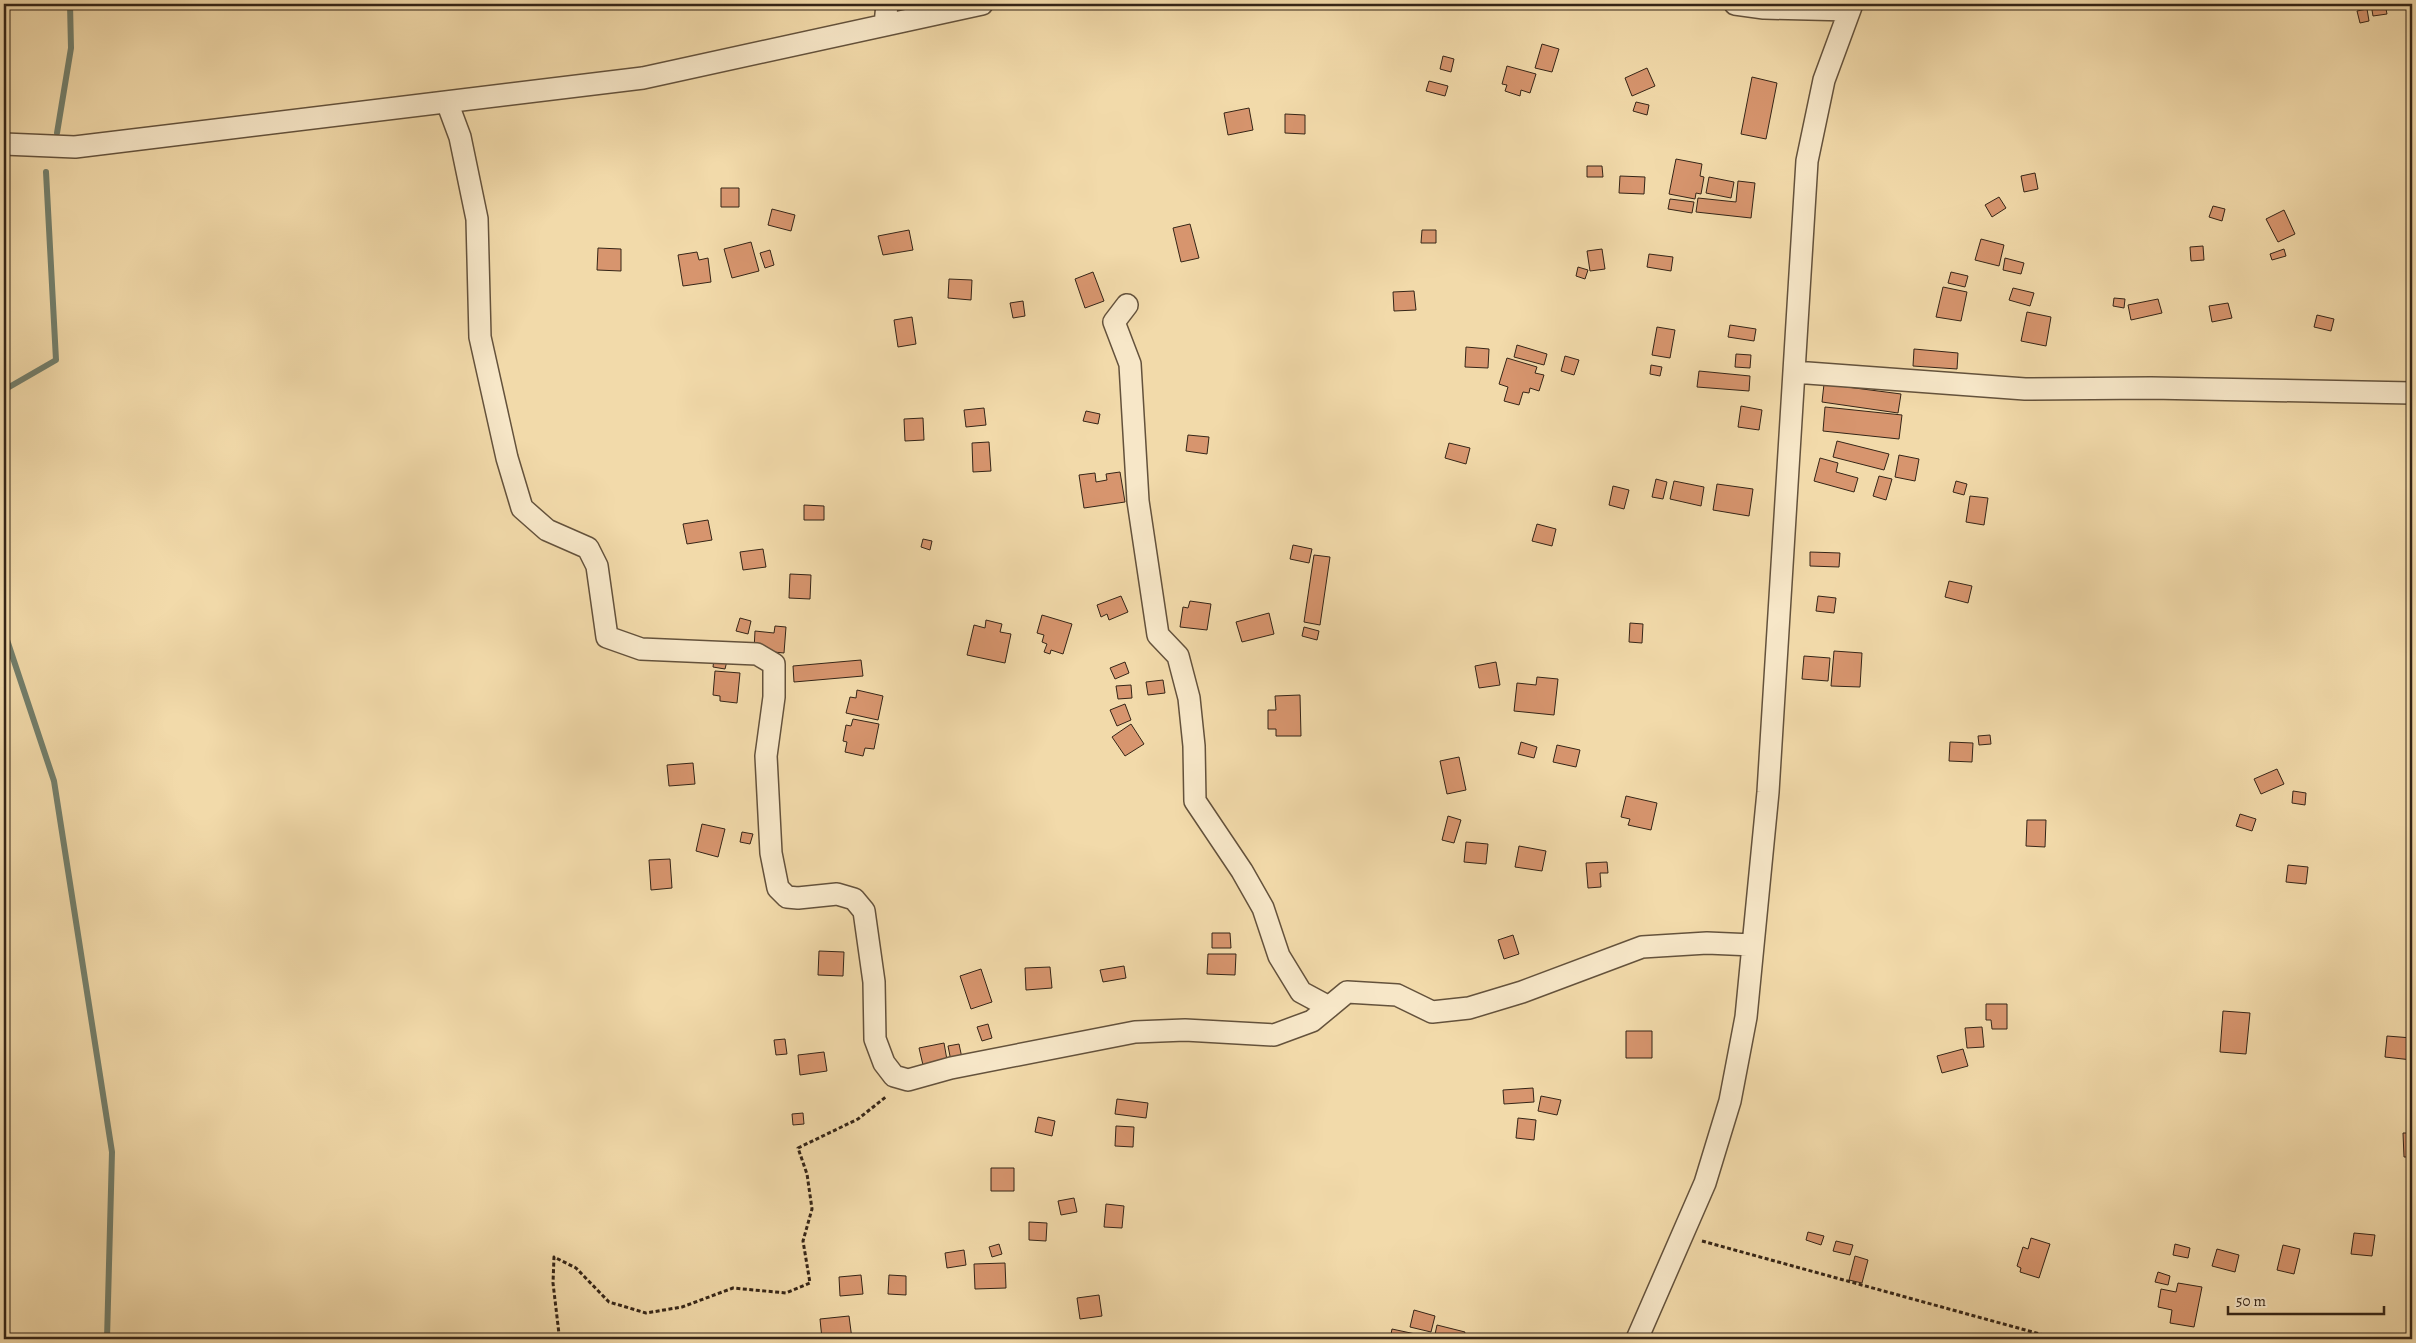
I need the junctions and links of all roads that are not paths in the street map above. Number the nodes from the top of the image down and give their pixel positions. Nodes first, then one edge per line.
1 (887, 4) edge
2 (982, 4) edge
3 (1734, 4) edge
4 (1851, 7) edge
5 (886, 25) junction
6 (447, 102) junction
7 (4, 144) edge
8 (1126, 305) dead end
9 (1794, 372) junction
10 (2412, 394) edge
11 (1753, 944) junction
12 (1329, 1007) junction
13 (1637, 1339) edge

1 - 5 street
2 - 5 street
3 - 4 street
4 - 9 street
5 - 6 street
6 - 7 street
6 - 12 street
8 - 12 street
9 - 10 street
9 - 11 street
11 - 12 street
11 - 13 street

